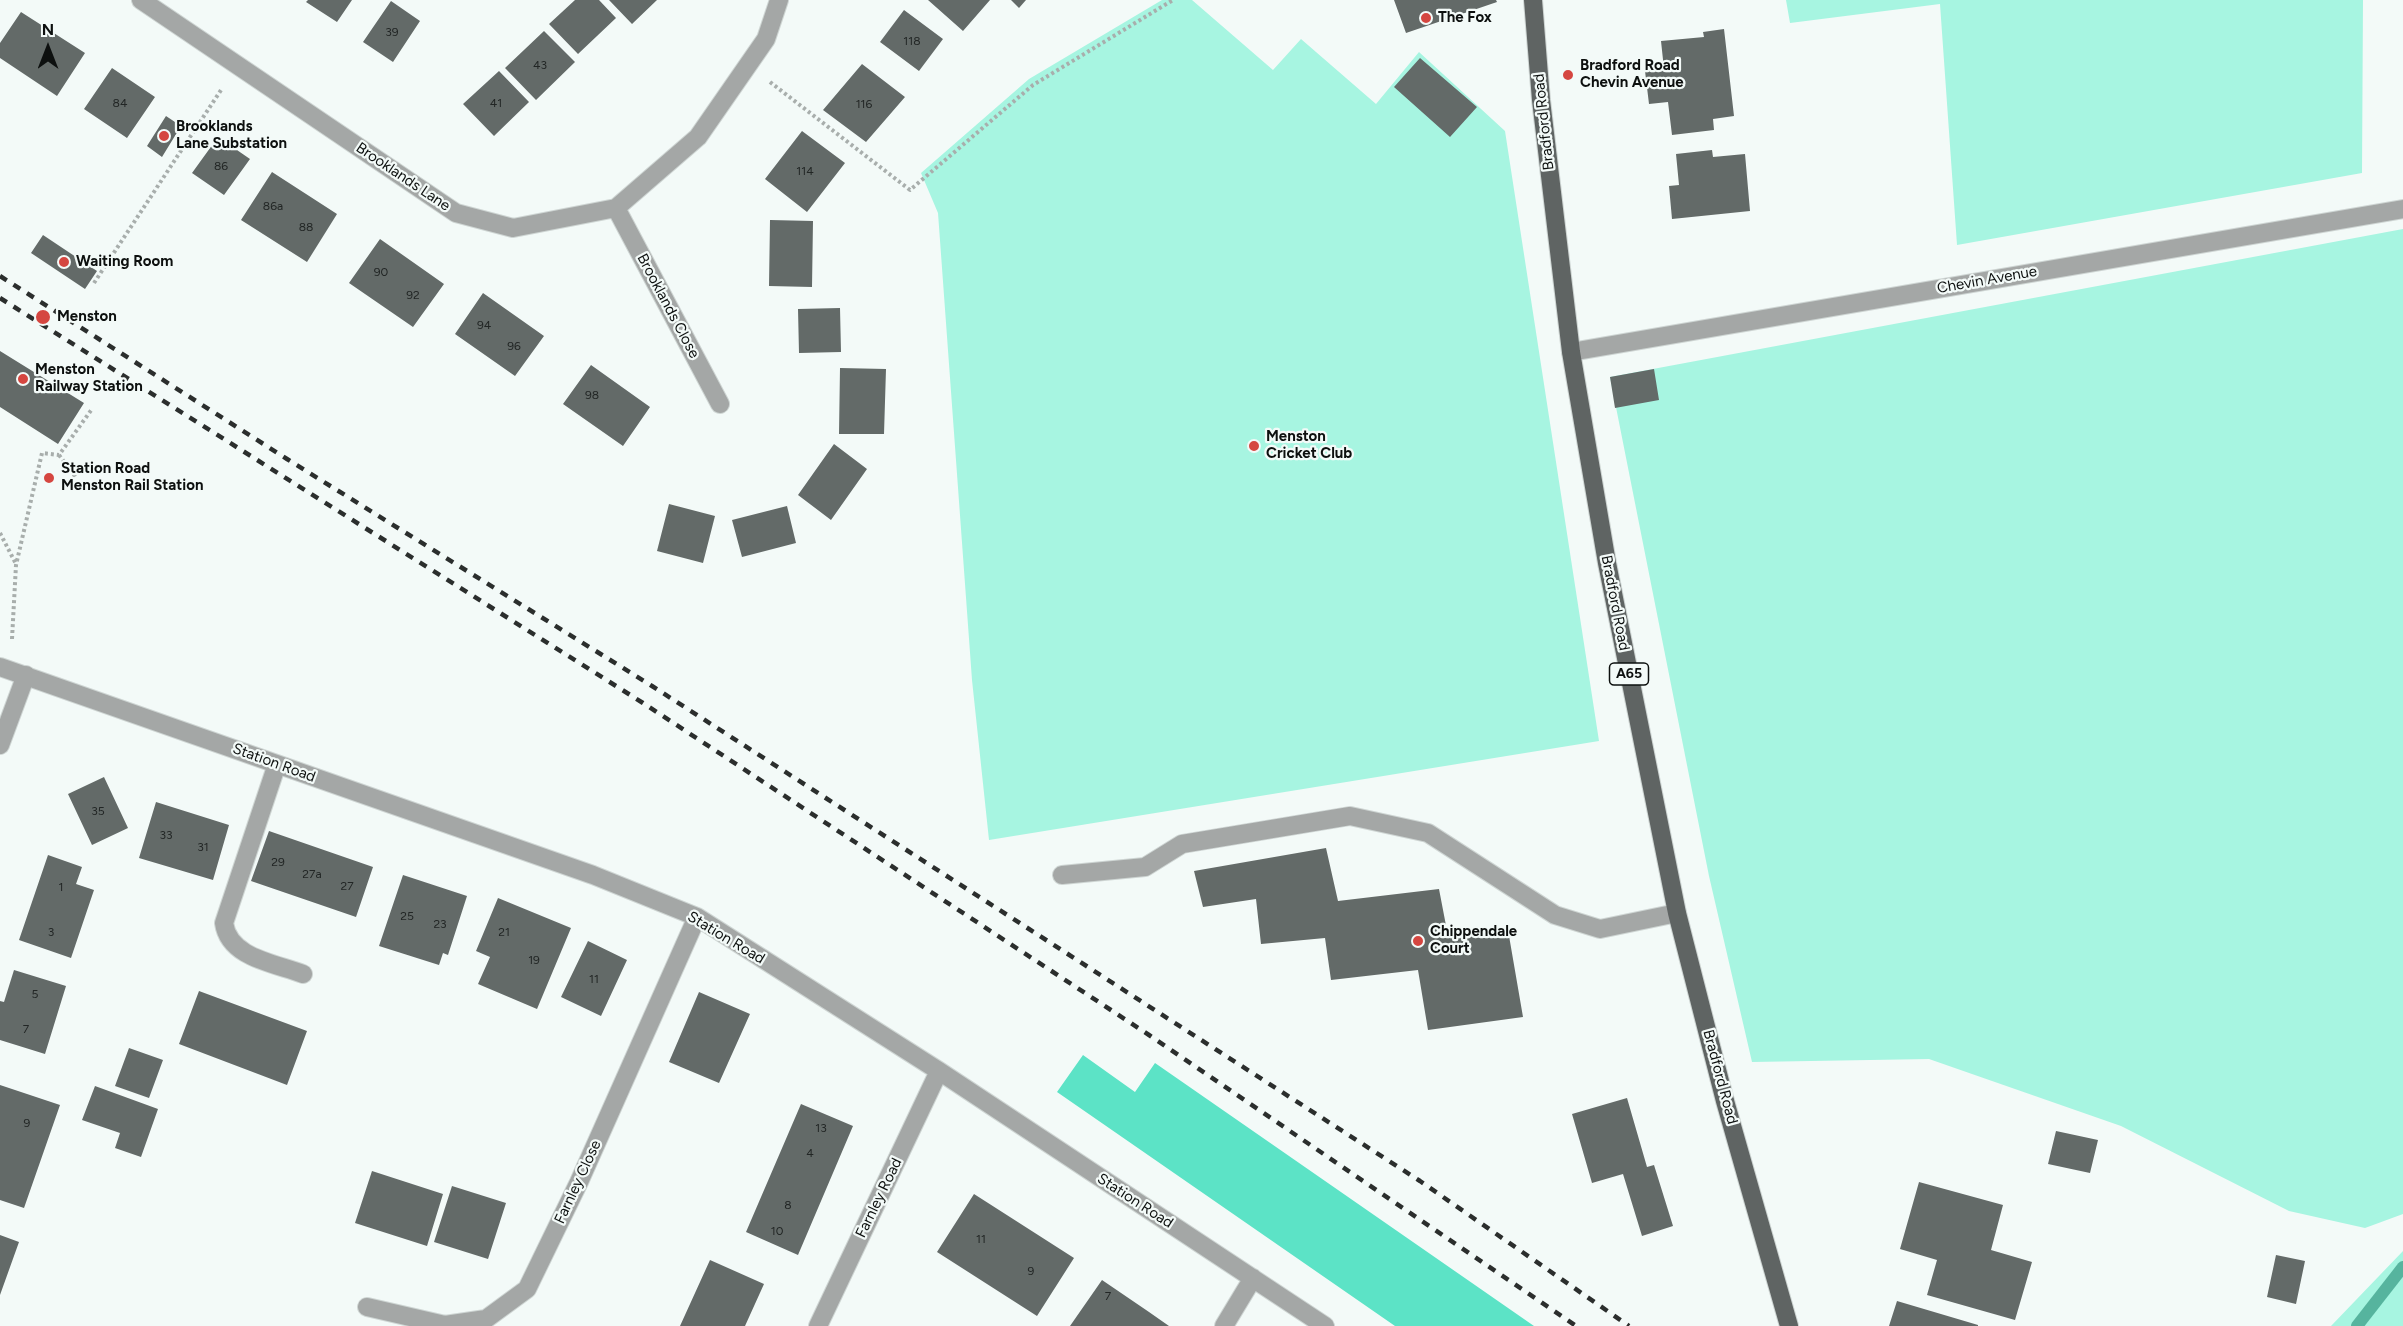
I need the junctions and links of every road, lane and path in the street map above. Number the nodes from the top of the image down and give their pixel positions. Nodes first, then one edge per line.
1 (141, 0) edge
2 (779, 0) edge
3 (1173, 0) edge
4 (1532, 3) edge
5 (237, 64) junction
6 (748, 65) junction
7 (616, 208) junction
8 (2403, 209) edge
9 (94, 283) dead end
10 (1571, 352) junction
11 (720, 404) dead end
12 (92, 409) dead end
13 (59, 455) junction
14 (77, 479) dead end
15 (0, 533) edge
16 (16, 565) junction
17 (0, 667) edge
18 (26, 675) junction
19 (0, 745) edge
20 (277, 764) junction
21 (1062, 875) dead end
22 (1677, 913) junction
23 (697, 917) junction
24 (303, 974) dead end
25 (939, 1071) junction
26 (1253, 1278) junction
27 (368, 1307) dead end
28 (818, 1326) edge
29 (1224, 1326) edge
30 (1325, 1326) edge
31 (1789, 1326) edge

1 - 5 street, Brooklands Lane
2 - 6 street, Brooklands Lane
3 - 6 path
4 - 10 main road, Bradford Road / A65
5 - 7 street, Brooklands Lane
5 - 9 path
6 - 7 street, Brooklands Lane
7 - 11 street, Brooklands Close
8 - 10 street, Chevin Avenue
10 - 22 main road, Bradford Road / A65
12 - 13 path
13 - 14 path
13 - 16 path
15 - 16 path
16 - 18 path
17 - 18 street, Station Road
18 - 19 street
18 - 20 street, Station Road
20 - 23 street, Station Road
20 - 24 street
21 - 22 street
22 - 31 main road, Bradford Road / A65
23 - 25 street, Station Road
23 - 27 street, Farnley Close
25 - 26 street, Station Road
25 - 28 street, Farnley Road
26 - 29 street
26 - 30 street, Station Road

